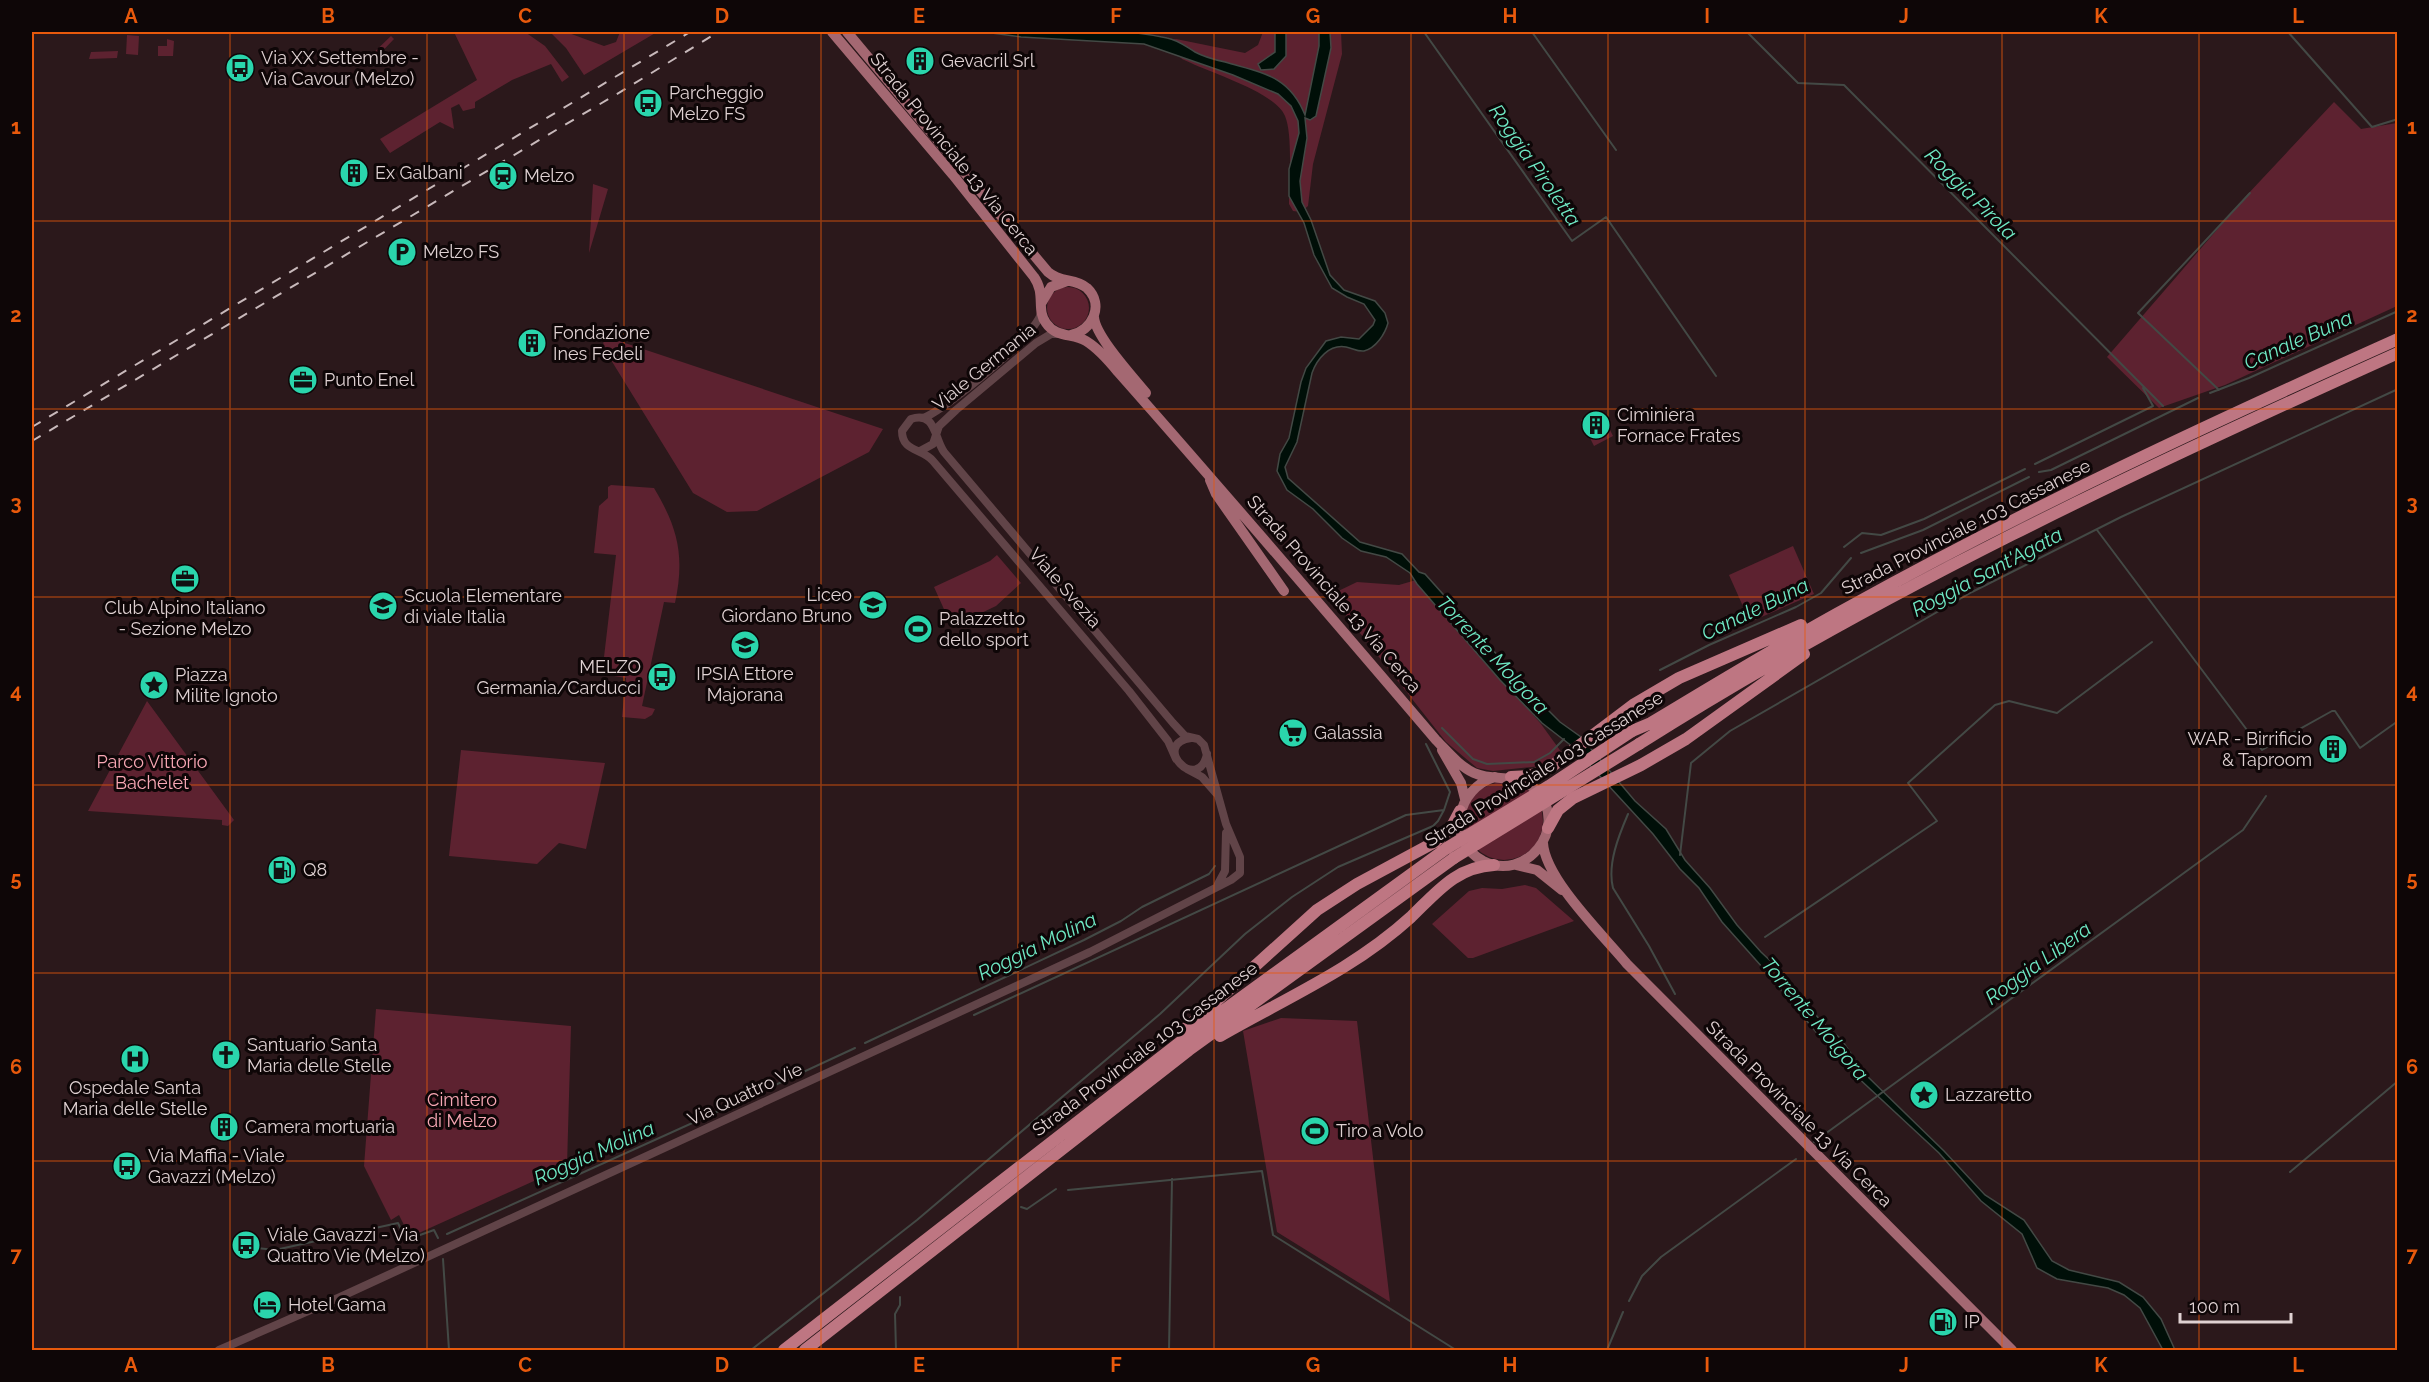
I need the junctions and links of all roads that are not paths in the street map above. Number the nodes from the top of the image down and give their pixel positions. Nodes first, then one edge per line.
1 (832, 32) edge
2 (847, 32) edge
3 (1069, 281) junction
4 (1042, 307) junction
5 (1094, 317) junction
6 (1064, 334) junction
7 (2397, 339) edge
8 (2397, 352) edge
9 (923, 418) junction
10 (936, 435) junction
11 (916, 451) junction
12 (1206, 471) junction
13 (1962, 548) junction
14 (1980, 552) junction
15 (1284, 591) dead end
16 (1191, 738) junction
17 (1436, 740) junction
18 (1206, 750) junction
19 (1176, 759) junction
20 (1186, 768) junction
21 (1495, 777) junction
22 (1511, 777) junction
23 (1219, 799) junction
24 (1463, 805) junction
25 (1226, 824) junction
26 (1548, 828) junction
27 (1543, 843) junction
28 (1451, 853) junction
29 (1494, 865) junction
30 (1515, 865) junction
31 (1215, 888) junction
32 (1569, 896) junction
33 (1061, 1151) junction
34 (932, 1234) junction
35 (232, 1347) edge
36 (219, 1350) edge
37 (784, 1350) edge
38 (806, 1350) edge
39 (2012, 1350) edge

1 - 4 main road, Strada Provinciale 13 Via Cerca
2 - 3 main road, Strada Provinciale 13 Via Cerca
3 - 4 main road
3 - 5 main road, Strada Provinciale 13 Via Cerca
4 - 6 main road, Strada Provinciale 13 Via Cerca
4 - 9 street, Viale Germania
5 - 6 main road
5 - 12 main road, Strada Provinciale 13 Via Cerca
6 - 10 street, Viale Germania
6 - 12 main road, Strada Provinciale 13 Via Cerca
7 - 13 highway, Strada Provinciale 103 Cassanese
8 - 14 highway, Strada Provinciale 103 Cassanese
9 - 10 street
9 - 11 street
10 - 11 street
10 - 16 street, Viale Svezia
11 - 19 street, Viale Svezia
12 - 15 main road
12 - 17 main road, Strada Provinciale 13 Via Cerca
13 - 22 highway
13 - 28 highway, Strada Provinciale 103 Cassanese, bridge
14 - 26 highway
14 - 28 highway, Strada Provinciale 103 Cassanese, bridge
16 - 18 street, Viale Svezia
16 - 19 street
17 - 21 main road, Strada Provinciale 13 Via Cerca
17 - 24 main road, Strada Provinciale 13 Via Cerca
18 - 20 street
18 - 23 street, Viale Svezia
19 - 20 street, Viale Svezia
20 - 23 street, Viale Svezia
21 - 22 main road, Strada Provinciale 13 Via Cerca
21 - 24 main road
22 - 26 main road
23 - 25 street, Viale Svezia
24 - 29 main road, Strada Provinciale 13 Via Cerca
24 - 34 highway
25 - 31 street, Viale Svezia
25 - 31 street, Viale Svezia
26 - 27 main road
27 - 30 main road
27 - 32 main road, Strada Provinciale 13 Via Cerca
28 - 33 highway, Strada Provinciale 103 Cassanese
28 - 34 highway, Strada Provinciale 103 Cassanese
29 - 30 main road, Strada Provinciale 13 Via Cerca
29 - 33 highway
30 - 32 main road, Strada Provinciale 13 Via Cerca
31 - 35 street, Via Quattro Vie
32 - 39 main road, Strada Provinciale 13 Via Cerca
33 - 38 highway, Strada Provinciale 103 Cassanese
34 - 37 highway, Strada Provinciale 103 Cassanese
35 - 36 street, Via Quattro Vie

